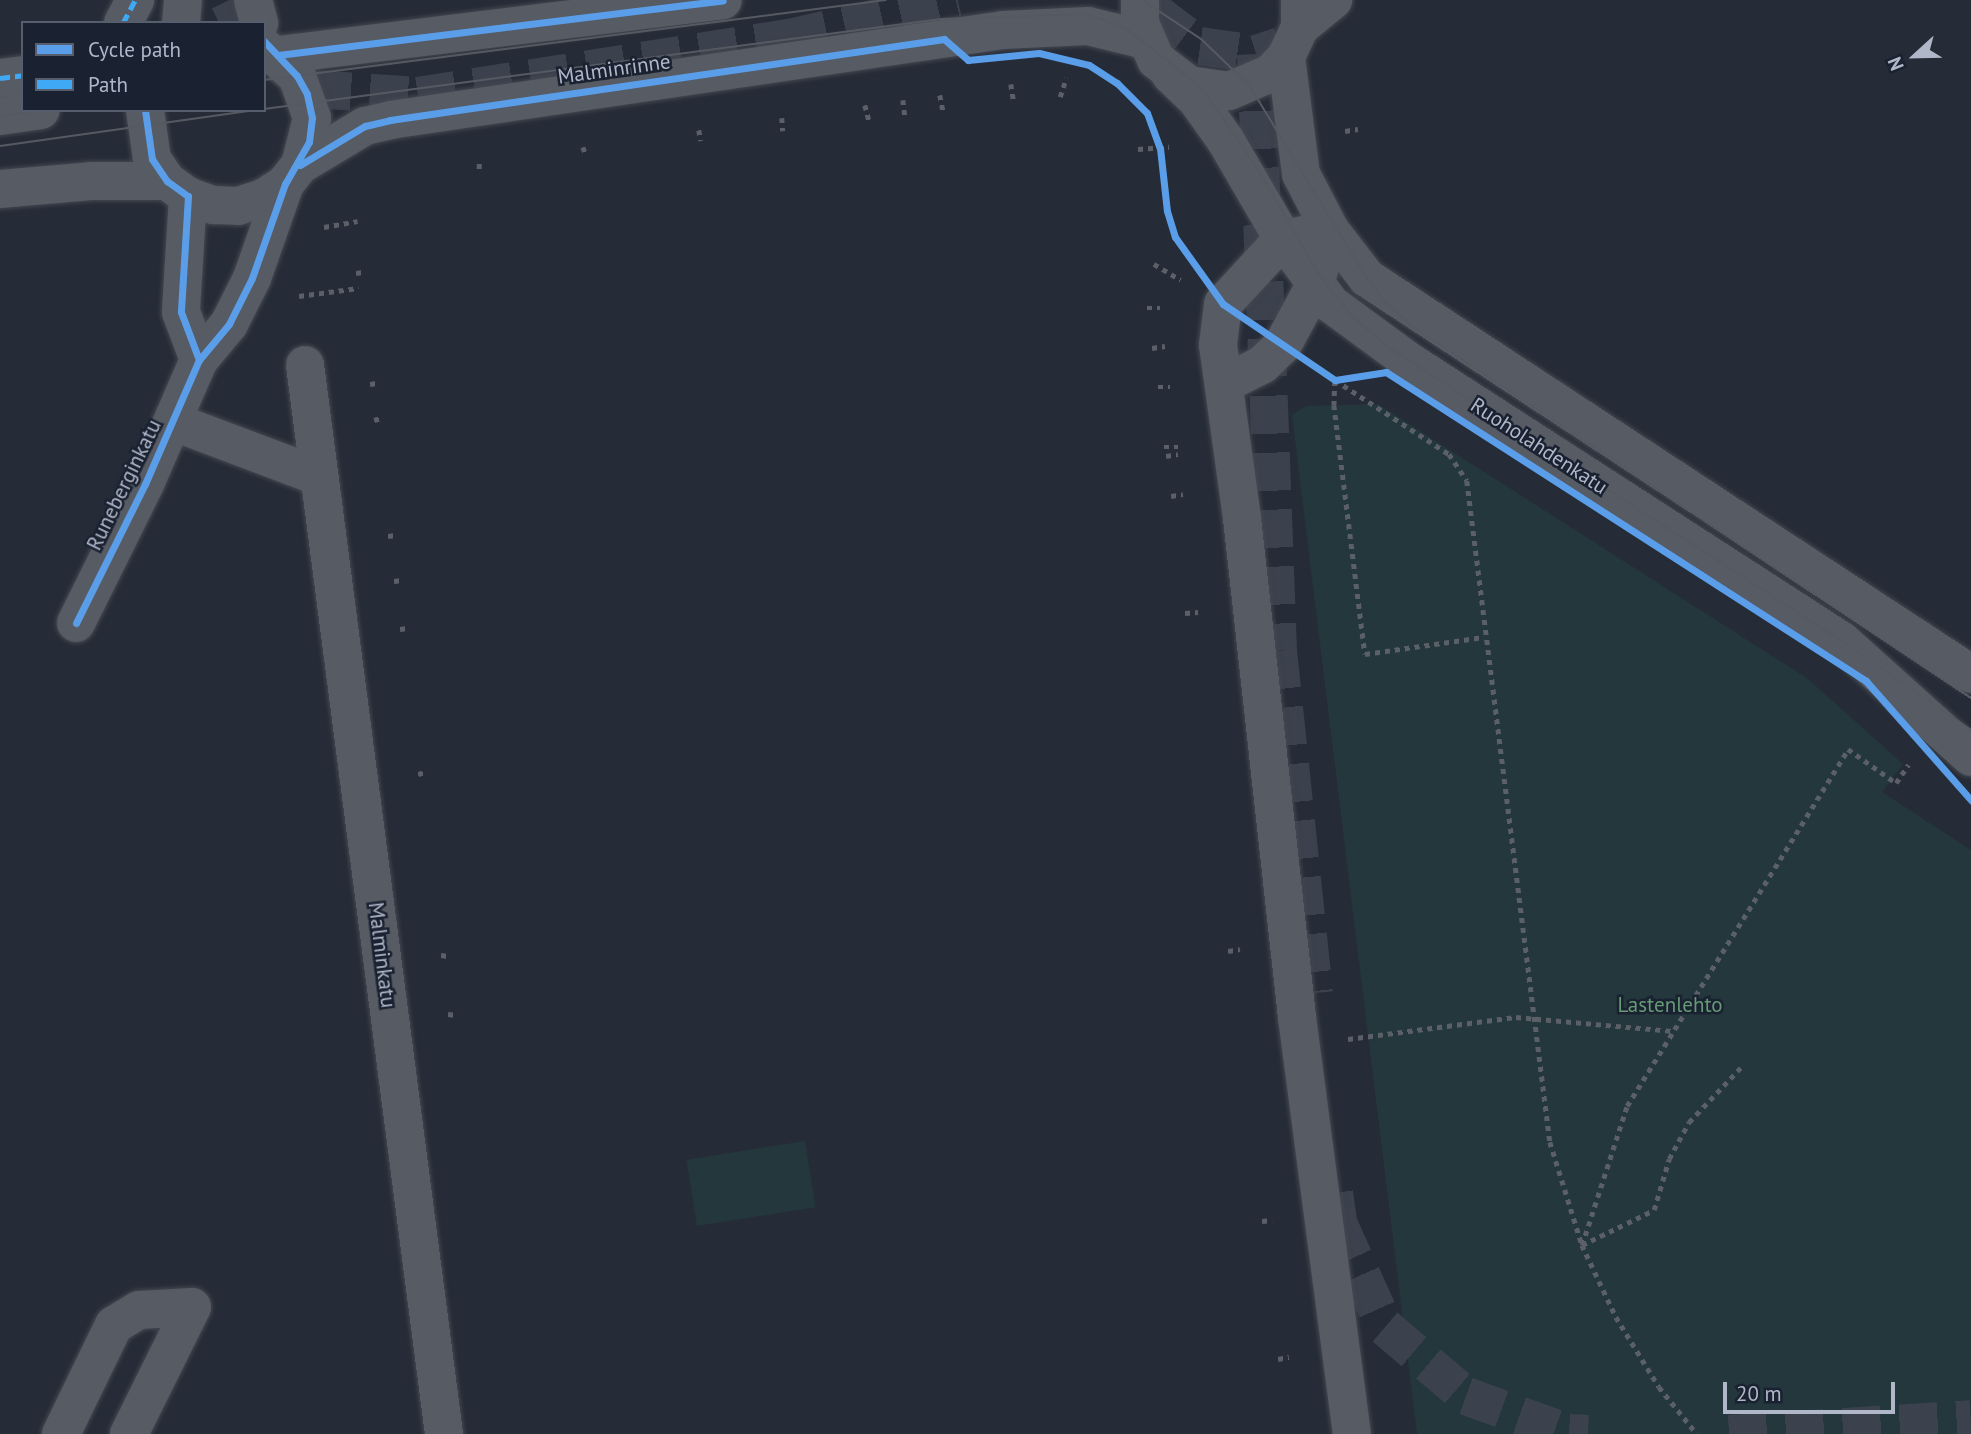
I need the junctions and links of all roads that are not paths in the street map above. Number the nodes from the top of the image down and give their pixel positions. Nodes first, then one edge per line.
1 (135, 0) edge
2 (183, 0) edge
3 (253, 0) edge
4 (723, 0) edge
5 (1140, 0) edge
6 (1333, 0) edge
7 (124, 21) edge
8 (181, 21) edge
9 (259, 21) edge
10 (1295, 28) edge
11 (1145, 40) junction
12 (266, 43) edge
13 (1170, 74) junction
14 (21, 75) edge
15 (0, 78) edge
16 (27, 112) edge
17 (145, 112) edge
18 (0, 116) edge
19 (292, 174) junction
20 (0, 189) edge
21 (178, 189) junction
22 (1330, 230) junction
23 (1283, 239) junction
24 (1315, 285) junction
25 (199, 360) junction
26 (305, 365) dead end
27 (1226, 383) junction
28 (174, 422) junction
29 (318, 476) junction
30 (76, 623) dead end
31 (1971, 674) edge
32 (1971, 757) edge
33 (61, 1434) edge
34 (129, 1434) edge
35 (444, 1434) edge
36 (1352, 1434) edge

1 - 7 street
2 - 8 street
3 - 9 street
4 - 12 street
5 - 11 street
6 - 10 street
10 - 13 street
10 - 22 street, Ruoholahdenkatu
11 - 13 street, Ruoholahdenkatu
11 - 19 street, Malminrinne
12 - 19 street, Runeberginkatu
13 - 23 street, Ruoholahdenkatu
14 - 15 street
16 - 18 street
17 - 21 street
19 - 21 street, Malminrinne
19 - 25 street, Runeberginkatu
20 - 21 street
21 - 25 street
22 - 23 street
22 - 24 street
22 - 31 street, Ruoholahdenkatu
23 - 24 street, Ruoholahdenkatu
23 - 27 street
24 - 27 street
24 - 32 street, Ruoholahdenkatu
25 - 28 street, Runeberginkatu
26 - 29 street, Malminkatu
27 - 36 street
28 - 29 street
28 - 30 street, Runeberginkatu
29 - 35 street, Malminkatu
33 - 34 street

